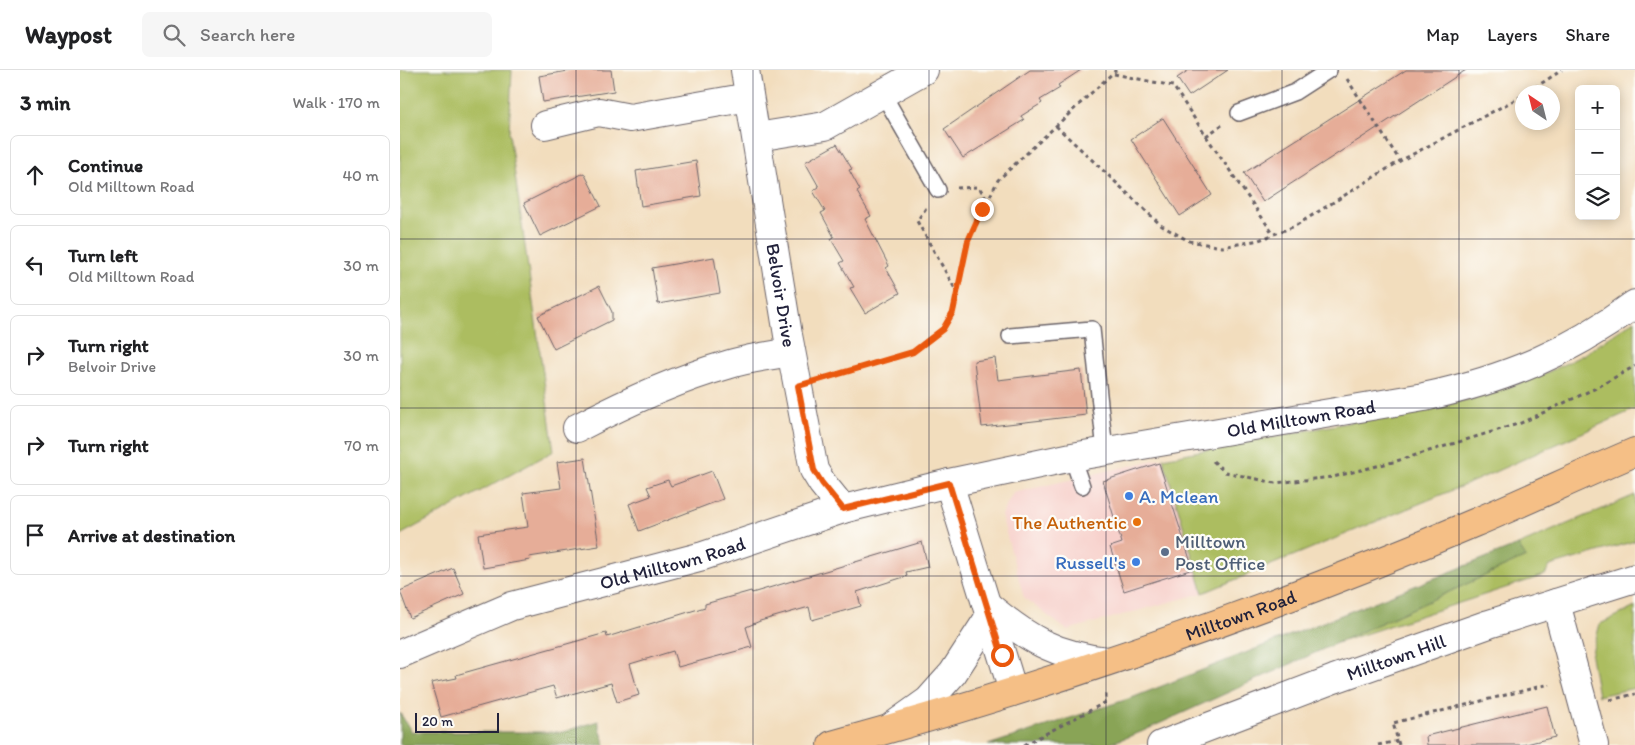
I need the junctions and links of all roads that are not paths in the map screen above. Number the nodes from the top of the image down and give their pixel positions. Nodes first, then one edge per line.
1 (745, 70) edge
2 (924, 70) edge
3 (1329, 70) edge
4 (883, 94) junction
5 (749, 97) junction
6 (1240, 113) road end
7 (545, 125) dead end
8 (756, 137) junction
9 (938, 190) road end
10 (1635, 304) edge
11 (1010, 336) dead end
12 (791, 352) junction
13 (577, 428) dead end
14 (1105, 451) junction
15 (1635, 452) edge
16 (1072, 457) junction
17 (949, 483) junction
18 (1082, 486) dead end
19 (843, 509) junction
20 (1635, 578) edge
21 (1556, 603) junction
22 (989, 610) junction
23 (400, 654) edge
24 (1107, 661) junction
25 (1014, 691) junction
26 (888, 730) junction
27 (832, 745) edge
28 (1161, 745) edge
29 (1594, 745) edge

1 - 5 street, Belvoir Drive
2 - 4 street
3 - 6 lane
4 - 8 street
4 - 9 lane
5 - 7 street
5 - 8 street, Belvoir Drive
8 - 12 street, Belvoir Drive
10 - 14 street, Old Milltown Road
11 - 14 lane
12 - 13 street
12 - 19 street, Belvoir Drive
14 - 16 street, Old Milltown Road
15 - 24 highway, Milltown Road
16 - 17 street, Old Milltown Road
16 - 18 lane
17 - 19 street, Old Milltown Road
17 - 22 street
19 - 23 street, Old Milltown Road
20 - 21 street, Milltown Hill
21 - 28 street, Milltown Hill
21 - 29 street
22 - 24 street
22 - 25 street
22 - 26 street
24 - 25 highway, Milltown Road
25 - 26 highway, Milltown Road
26 - 27 highway, Milltown Road

